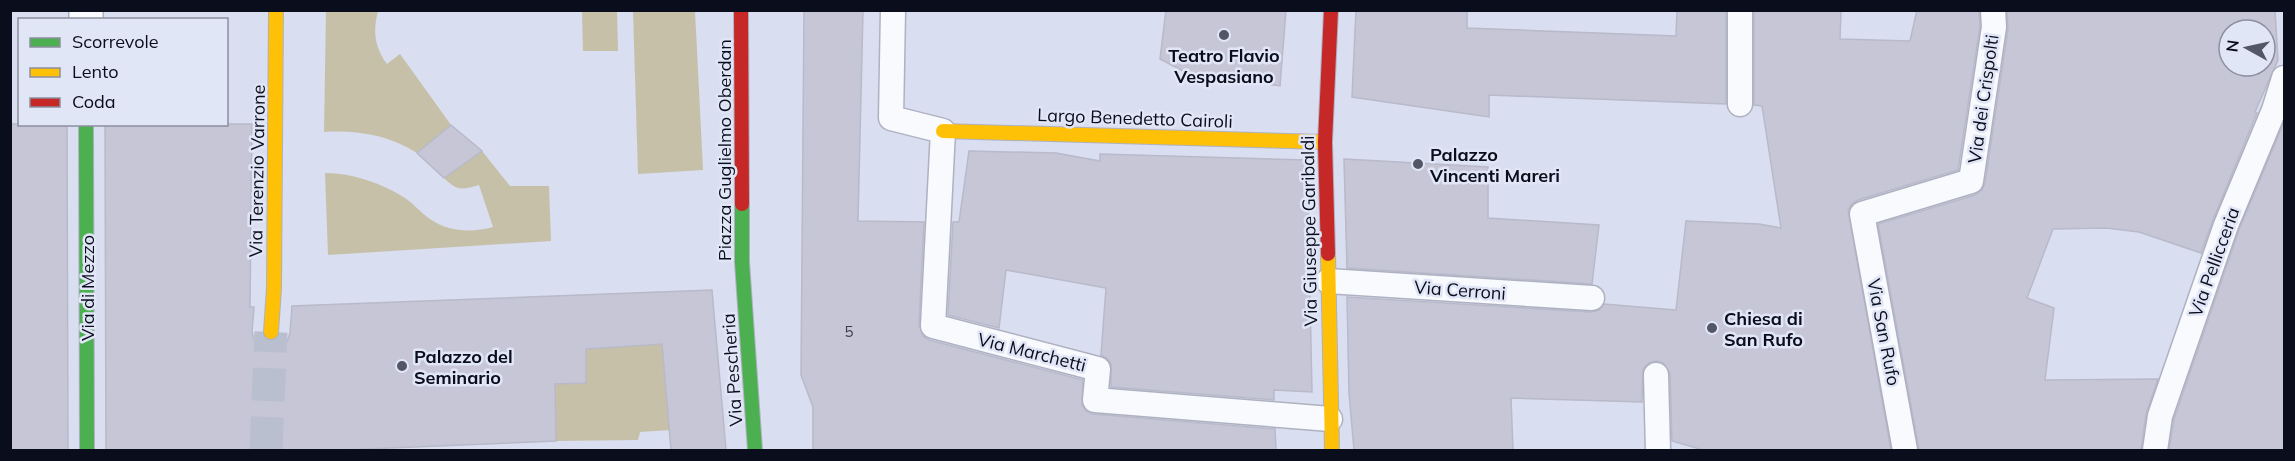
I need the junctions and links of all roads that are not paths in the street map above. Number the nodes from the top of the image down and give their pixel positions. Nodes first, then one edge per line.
1 (276, 10) edge
2 (741, 10) edge
3 (893, 10) edge
4 (1331, 10) edge
5 (1740, 10) edge
6 (1993, 10) edge
7 (2284, 78) edge
8 (1740, 104) dead end
9 (2279, 111) edge
10 (86, 126) edge
11 (943, 131) junction
12 (1325, 142) junction
13 (1862, 214) joint
14 (1328, 281) junction
15 (744, 288) joint
16 (1592, 298) dead end
17 (271, 332) tunnel mouth
18 (1656, 375) dead end
19 (1330, 419) junction
20 (87, 450) edge
21 (755, 450) edge
22 (1332, 450) edge
23 (1658, 450) edge
24 (1905, 450) edge
25 (2155, 450) edge

1 - 17 street, Via Terenzio Varrone
2 - 15 street, Piazza Guglielmo Oberdan
3 - 11 lane
4 - 12 street, Via Giuseppe Garibaldi
5 - 8 lane
6 - 13 lane, Via dei Crispolti
7 - 9 lane, Via Pellicceria
9 - 25 lane, Via Pellicceria
10 - 20 street, Via di Mezzo
11 - 12 street, Largo Benedetto Cairoli
11 - 19 lane, Via Marchetti
12 - 14 street, Via Giuseppe Garibaldi
13 - 24 lane, Via San Rufo
14 - 16 lane, Via Cerroni
14 - 19 street, Via Giuseppe Garibaldi
15 - 21 street, Via Pescheria
18 - 23 lane
19 - 22 street, Via Giuseppe Garibaldi

